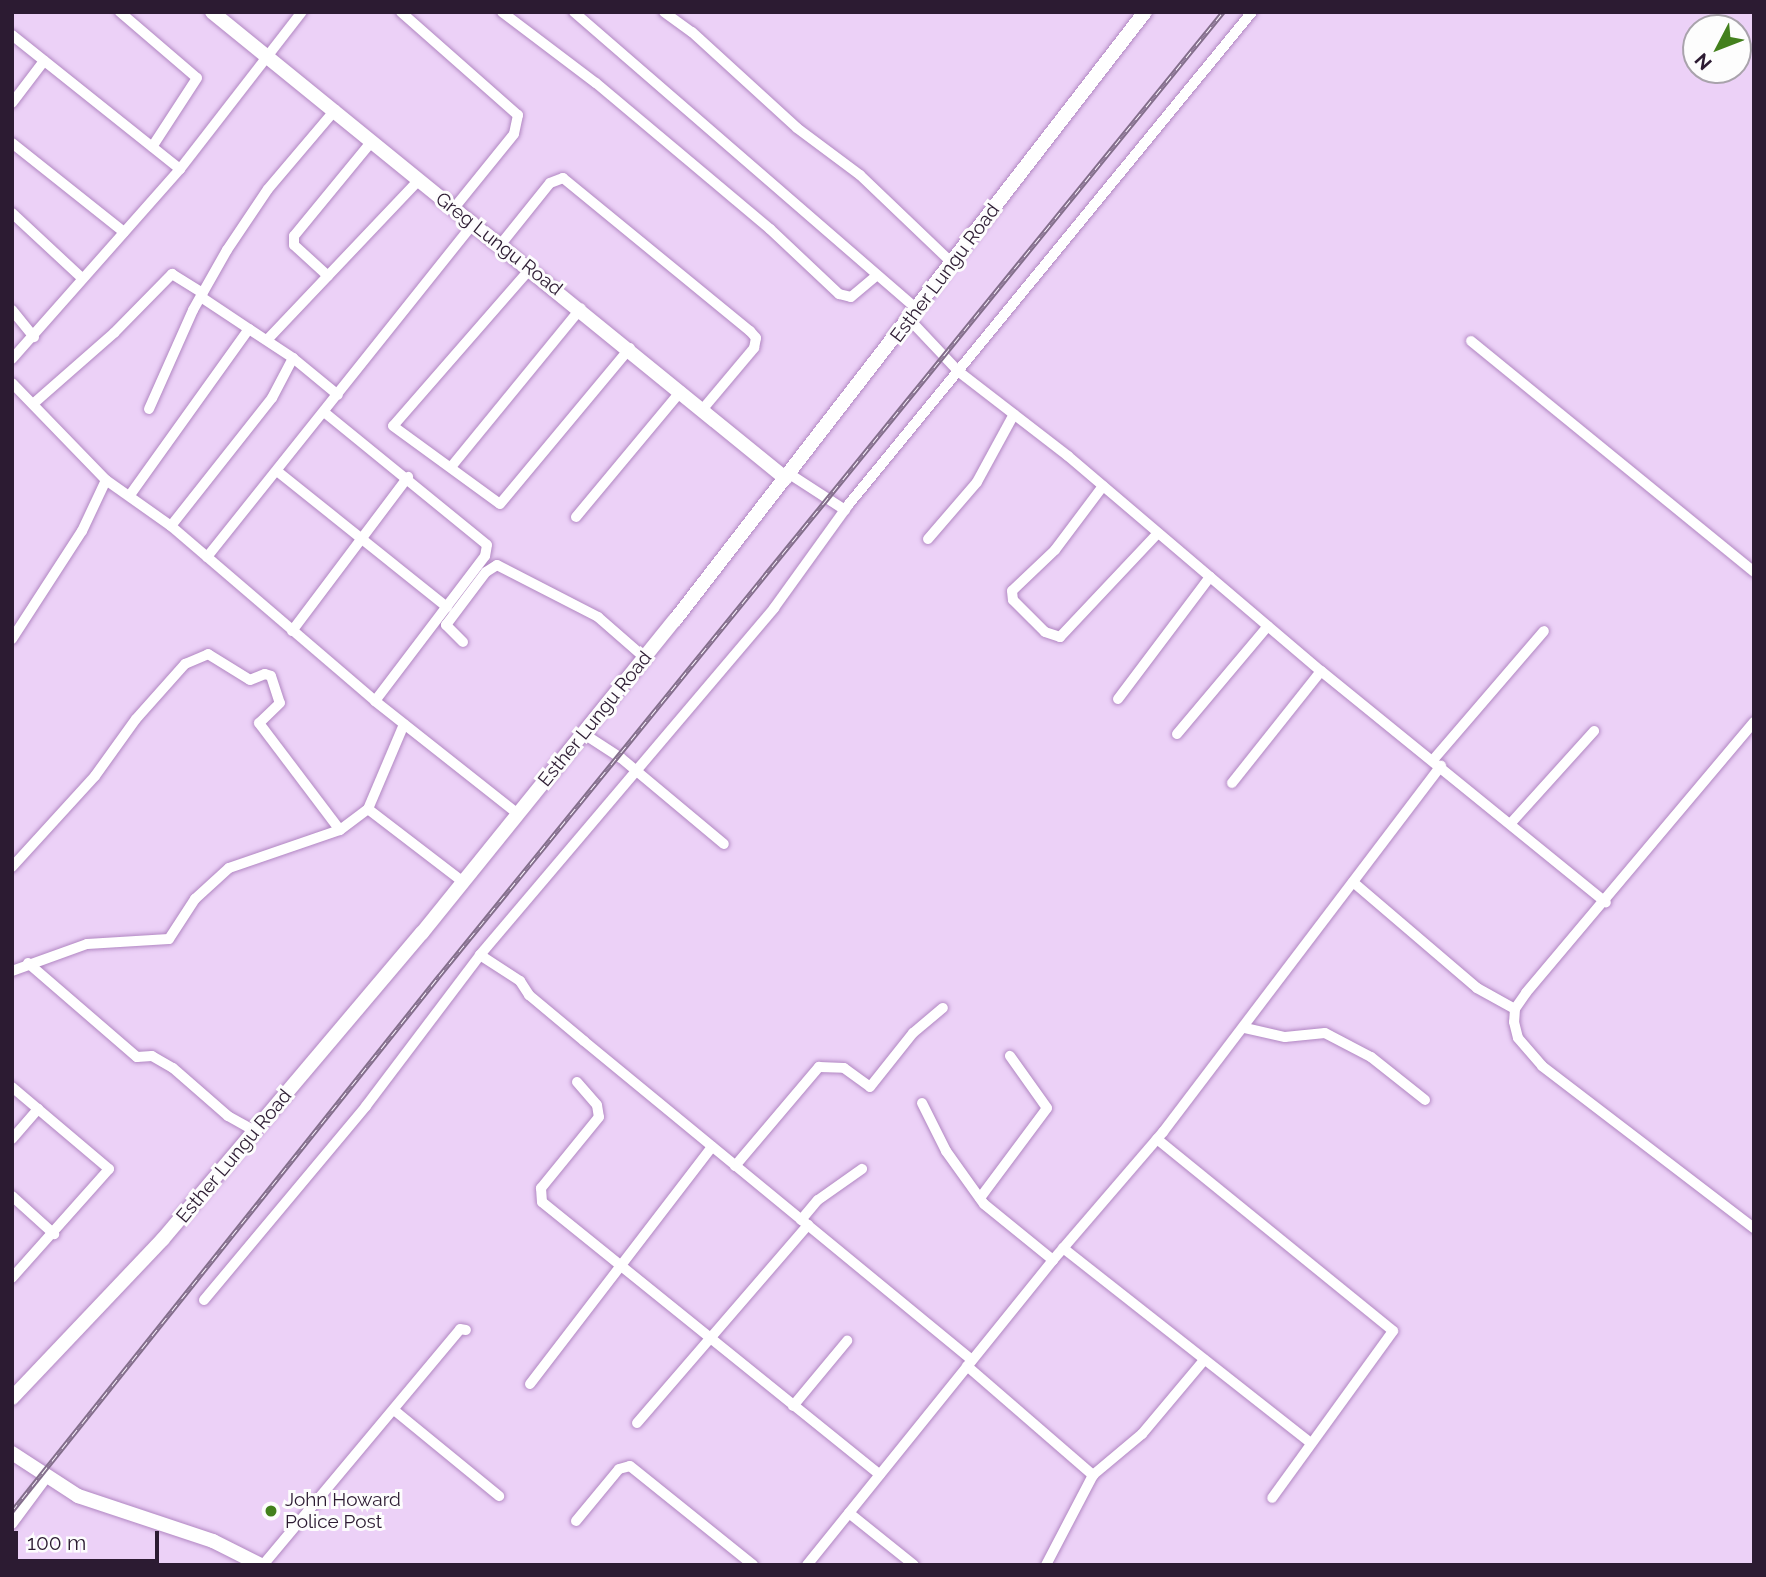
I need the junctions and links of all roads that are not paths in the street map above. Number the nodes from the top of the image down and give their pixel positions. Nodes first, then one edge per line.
1 (120, 12) edge
2 (212, 12) edge
3 (302, 12) edge
4 (401, 12) edge
5 (502, 12) edge
6 (575, 12) edge
7 (664, 12) edge
8 (1145, 12) edge
9 (1252, 12) edge
10 (12, 35) edge
11 (267, 56) junction
12 (44, 61) junction
13 (12, 103) edge
14 (335, 110) junction
15 (372, 141) junction
16 (12, 142) edge
17 (152, 147) junction
18 (180, 169) junction
19 (419, 180) junction
20 (454, 208) junction
21 (12, 213) edge
22 (474, 223) junction
23 (124, 232) junction
24 (501, 244) junction
25 (952, 263) junction
26 (530, 269) junction
27 (328, 276) junction
28 (876, 276) junction
29 (82, 278) junction
30 (202, 295) junction
31 (581, 308) junction
32 (12, 310) edge
33 (913, 314) junction
34 (249, 329) junction
35 (34, 337) junction
36 (267, 340) junction
37 (1471, 341) dead end
38 (630, 348) junction
39 (293, 358) junction
40 (12, 359) edge
41 (957, 371) junction
42 (12, 383) edge
43 (681, 391) junction
44 (338, 395) junction
45 (33, 404) junction
46 (149, 409) dead end
47 (702, 410) junction
48 (324, 412) junction
49 (1014, 414) junction
50 (451, 467) junction
51 (277, 471) junction
52 (787, 475) junction
53 (408, 477) junction
54 (106, 480) junction
55 (1103, 486) junction
56 (130, 495) junction
57 (845, 510) junction
58 (576, 517) dead end
59 (171, 527) junction
60 (1157, 534) junction
61 (363, 539) junction
62 (928, 539) dead end
63 (207, 557) junction
64 (1754, 572) edge
65 (1210, 577) junction
66 (447, 607) junction
67 (1268, 626) junction
68 (292, 631) junction
69 (1544, 631) dead end
70 (12, 639) edge
71 (463, 642) dead end
72 (645, 658) junction
73 (1321, 671) junction
74 (1118, 699) dead end
75 (375, 701) junction
76 (1754, 722) edge
77 (404, 724) junction
78 (1594, 731) dead end
79 (584, 734) junction
80 (1177, 734) dead end
81 (1437, 763) junction
82 (636, 771) junction
83 (1232, 783) dead end
84 (368, 810) junction
85 (518, 814) junction
86 (1511, 823) junction
87 (340, 830) junction
88 (724, 844) dead end
89 (12, 867) edge
90 (463, 882) junction
91 (1353, 883) junction
92 (1606, 903) junction
93 (480, 955) junction
94 (28, 963) junction
95 (12, 971) edge
96 (943, 1008) dead end
97 (1515, 1009) junction
98 (1245, 1028) junction
99 (1010, 1056) dead end
100 (577, 1083) dead end
101 (12, 1087) edge
102 (1425, 1100) dead end
103 (922, 1104) dead end
104 (38, 1109) junction
105 (255, 1131) junction
106 (12, 1139) edge
107 (1157, 1139) junction
108 (712, 1147) junction
109 (735, 1166) junction
110 (862, 1169) dead end
111 (12, 1196) edge
112 (980, 1198) junction
113 (804, 1222) junction
114 (1754, 1228) edge
115 (54, 1234) junction
116 (1063, 1248) junction
117 (1053, 1260) junction
118 (619, 1267) junction
119 (12, 1278) edge
120 (204, 1300) dead end
121 (466, 1330) dead end
122 (708, 1336) junction
123 (847, 1341) dead end
124 (1204, 1360) junction
125 (969, 1363) junction
126 (530, 1384) dead end
127 (12, 1398) edge
128 (793, 1406) junction
129 (394, 1410) junction
130 (637, 1423) dead end
131 (1311, 1443) junction
132 (12, 1453) edge
133 (880, 1475) junction
134 (1093, 1475) junction
135 (46, 1478) junction
136 (499, 1496) dead end
137 (1272, 1498) dead end
138 (849, 1513) junction
139 (576, 1521) dead end
140 (12, 1524) edge
141 (241, 1553) junction
142 (230, 1565) edge
143 (262, 1565) edge
144 (752, 1565) edge
145 (807, 1565) edge
146 (914, 1565) edge
147 (1046, 1565) edge

1 - 17 street
2 - 11 street, Greg Lungu Road
3 - 11 street
4 - 20 street
5 - 28 street
6 - 28 street
7 - 25 street
8 - 25 street, Esther Lungu Road
9 - 41 street
10 - 12 street
11 - 14 street, Greg Lungu Road
11 - 18 street
12 - 13 street
12 - 17 street
14 - 15 street, Greg Lungu Road
14 - 30 street
15 - 19 street, Greg Lungu Road
15 - 27 street
16 - 23 street
17 - 18 street
18 - 23 street
19 - 20 street, Greg Lungu Road
19 - 27 street
20 - 22 street, Greg Lungu Road
21 - 29 street
22 - 24 street, Greg Lungu Road
22 - 44 street
23 - 29 street
24 - 26 street, Greg Lungu Road
24 - 47 street
25 - 33 street, Esther Lungu Road
26 - 31 street, Greg Lungu Road
26 - 50 street
27 - 36 street
28 - 33 street
29 - 35 street
30 - 34 street
30 - 45 street
30 - 46 street
31 - 38 street, Greg Lungu Road
31 - 50 street
32 - 35 street
33 - 41 street
33 - 52 street, Esther Lungu Road
34 - 36 street
34 - 56 street
35 - 40 street
36 - 39 street
37 - 64 street
38 - 43 street, Greg Lungu Road
38 - 50 street
39 - 44 street
39 - 59 street
41 - 49 street
41 - 57 street
42 - 45 street
43 - 47 street, Greg Lungu Road
43 - 58 street
44 - 48 street
45 - 54 street
47 - 52 street, Greg Lungu Road
48 - 51 street
48 - 53 street
49 - 55 street
49 - 62 street
51 - 61 street
51 - 63 street
52 - 57 street
52 - 72 street, Esther Lungu Road
53 - 61 street
53 - 66 street
54 - 56 street
54 - 70 street
55 - 60 street
55 - 60 street
56 - 59 street
57 - 82 street
59 - 63 street
60 - 65 street
61 - 66 street
61 - 68 street
63 - 68 street
65 - 67 street
65 - 74 street
66 - 75 street
67 - 73 street
67 - 80 street
68 - 75 street
69 - 81 street
71 - 72 street
72 - 79 street, Esther Lungu Road
73 - 81 street
73 - 83 street
75 - 77 street
76 - 92 street
77 - 84 street
77 - 85 street
78 - 86 street
79 - 82 street
79 - 85 street, Esther Lungu Road
81 - 86 street
81 - 91 street
82 - 88 street
82 - 93 street
84 - 87 street
84 - 90 street
85 - 90 street, Esther Lungu Road
86 - 92 street
87 - 89 street
87 - 94 street
90 - 105 street, Esther Lungu Road
91 - 97 street
91 - 98 street
92 - 97 street
93 - 108 street
93 - 120 street
94 - 95 street
94 - 105 street
96 - 109 street
97 - 114 street
98 - 102 street
98 - 107 street
99 - 112 street
100 - 118 street
101 - 104 street
103 - 112 street
104 - 106 street
104 - 115 street
105 - 127 street, Esther Lungu Road
107 - 116 street
107 - 131 street
108 - 109 street
108 - 118 street
109 - 113 street
110 - 113 street
111 - 115 street
112 - 117 street
113 - 122 street
113 - 125 street
115 - 119 street
116 - 117 street
116 - 124 street
117 - 125 street
118 - 122 street
118 - 126 street
121 - 129 street
122 - 128 street
122 - 130 street
123 - 128 street
124 - 131 street
124 - 134 street
125 - 133 street
125 - 134 street
128 - 133 street
129 - 136 street
129 - 143 street
131 - 137 street
132 - 135 street
133 - 138 street
134 - 147 street
135 - 140 street
135 - 141 street
138 - 145 street
138 - 146 street
139 - 144 street
141 - 142 street
141 - 143 street

